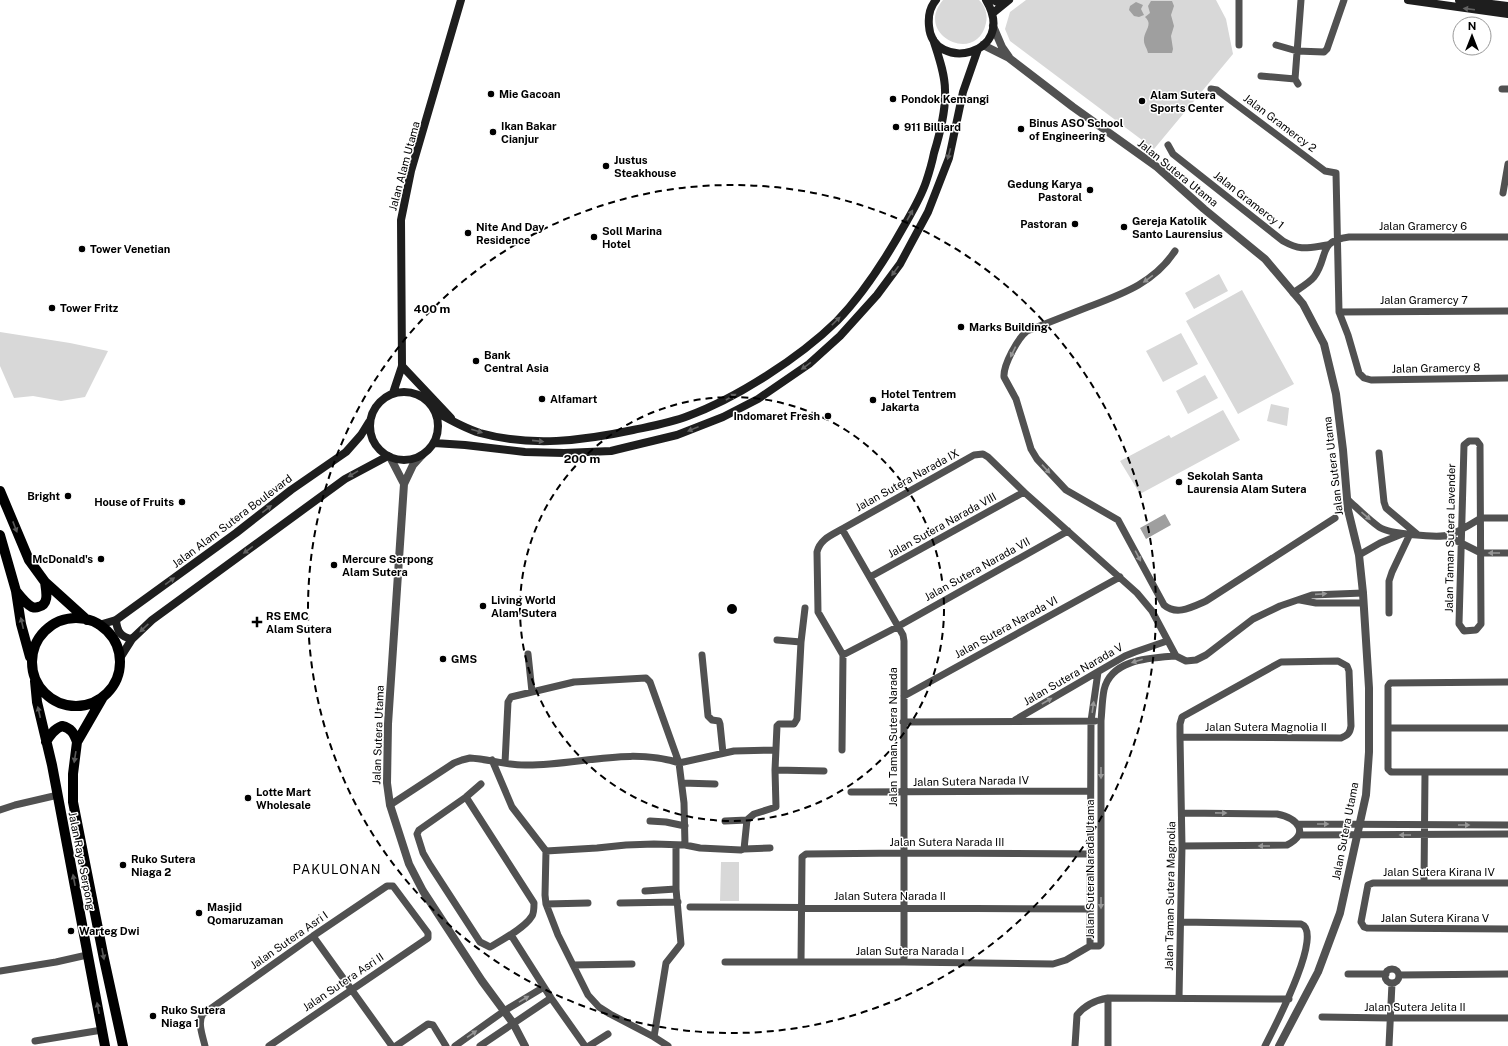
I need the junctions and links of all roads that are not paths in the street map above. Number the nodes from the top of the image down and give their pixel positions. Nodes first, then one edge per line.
1 (461, 0) edge
2 (936, 0) edge
3 (986, 0) edge
4 (993, 0) edge
5 (1008, 0) edge
6 (1239, 0) edge
7 (1301, 0) edge
8 (1344, 0) edge
9 (1408, 0) edge
10 (1462, 0) edge
11 (1485, 2) edge
12 (1508, 6) edge
13 (993, 13) junction
14 (1508, 14) edge
15 (993, 26) junction
16 (933, 39) junction
17 (1239, 45) dead end
18 (1276, 45) dead end
19 (980, 47) junction
20 (1297, 52) junction
21 (1009, 58) junction
22 (1261, 76) dead end
23 (1211, 90) dead end
24 (1168, 145) dead end
25 (1508, 164) edge
26 (1503, 193) dead end
27 (1508, 237) edge
28 (1338, 239) junction
29 (1327, 245) junction
30 (1175, 251) dead end
31 (1294, 293) junction
32 (1508, 311) edge
33 (1339, 312) junction
34 (402, 366) junction
35 (1508, 378) edge
36 (393, 393) junction
37 (436, 412) junction
38 (369, 422) junction
39 (456, 423) junction
40 (434, 443) junction
41 (1379, 453) dead end
42 (422, 455) junction
43 (389, 457) junction
44 (404, 484) junction
45 (0, 491) edge
46 (1024, 492) junction
47 (1347, 499) junction
48 (1335, 518) dead end
49 (1481, 518) junction
50 (1508, 518) edge
51 (842, 529) junction
52 (1462, 530) junction
53 (1068, 531) junction
54 (1406, 534) junction
55 (0, 535) edge
56 (1418, 535) junction
57 (1447, 536) junction
58 (1461, 544) junction
59 (1481, 553) junction
60 (1508, 553) edge
61 (1359, 555) junction
62 (870, 577) junction
63 (1120, 577) junction
64 (45, 582) junction
65 (16, 591) junction
66 (1363, 593) junction
67 (1298, 600) junction
68 (1363, 603) junction
69 (805, 608) dead end
70 (1389, 613) dead end
71 (87, 620) junction
72 (116, 620) junction
73 (99, 626) junction
74 (897, 627) junction
75 (132, 639) junction
76 (777, 640) dead end
77 (1167, 641) junction
78 (801, 642) junction
79 (528, 654) dead end
80 (702, 655) dead end
81 (843, 655) junction
82 (1176, 656) junction
83 (120, 658) junction
84 (31, 661) junction
85 (1098, 672) junction
86 (35, 681) junction
87 (1508, 682) edge
88 (532, 692) junction
89 (904, 696) junction
90 (103, 697) junction
91 (1014, 720) junction
92 (1091, 721) junction
93 (1101, 721) junction
94 (904, 722) junction
95 (1388, 728) junction
96 (1508, 728) edge
97 (1350, 732) joint
98 (1180, 737) junction
99 (46, 742) junction
100 (77, 742) junction
101 (776, 750) junction
102 (842, 750) dead end
103 (724, 753) junction
104 (492, 760) junction
105 (505, 763) junction
106 (680, 763) junction
107 (775, 770) junction
108 (824, 771) dead end
109 (1508, 772) edge
110 (1425, 773) junction
111 (682, 783) junction
112 (481, 784) dead end
113 (715, 784) dead end
114 (1090, 791) junction
115 (851, 792) dead end
116 (904, 793) junction
117 (58, 795) junction
118 (466, 797) junction
119 (390, 805) junction
120 (0, 810) edge
121 (1182, 813) junction
122 (747, 820) junction
123 (650, 821) dead end
124 (726, 821) dead end
125 (1298, 824) junction
126 (1360, 824) junction
127 (1425, 825) junction
128 (1508, 825) edge
129 (685, 826) junction
130 (1425, 834) junction
131 (1508, 834) edge
132 (1298, 835) junction
133 (1358, 835) junction
134 (676, 844) junction
135 (685, 845) junction
136 (1182, 846) junction
137 (770, 848) dead end
138 (744, 849) junction
139 (546, 851) junction
140 (904, 853) junction
141 (1090, 854) junction
142 (1424, 882) junction
143 (1508, 883) edge
144 (676, 889) junction
145 (646, 891) dead end
146 (678, 902) junction
147 (588, 903) dead end
148 (620, 903) dead end
149 (546, 904) junction
150 (690, 907) dead end
151 (801, 907) junction
152 (904, 907) junction
153 (1090, 909) junction
154 (1181, 922) junction
155 (1362, 925) joint
156 (1508, 929) edge
157 (511, 935) junction
158 (313, 936) junction
159 (428, 936) joint
160 (1090, 946) junction
161 (87, 955) junction
162 (725, 962) dead end
163 (801, 962) junction
164 (904, 962) junction
165 (632, 964) dead end
166 (573, 965) junction
167 (0, 971) edge
168 (1348, 974) dead end
169 (1386, 974) junction
170 (1508, 974) edge
171 (1399, 975) junction
172 (1392, 982) junction
173 (544, 987) junction
174 (351, 989) junction
175 (551, 998) junction
176 (1108, 998) junction
177 (1179, 998) junction
178 (1289, 999) junction
179 (504, 1012) junction
180 (1322, 1016) dead end
181 (1390, 1018) junction
182 (1508, 1018) edge
183 (513, 1023) junction
184 (102, 1030) junction
185 (608, 1034) dead end
186 (654, 1037) junction
187 (35, 1041) dead end
188 (105, 1046) edge
189 (123, 1046) edge
190 (205, 1046) edge
191 (269, 1046) edge
192 (392, 1046) edge
193 (396, 1046) edge
194 (446, 1046) edge
195 (455, 1046) edge
196 (480, 1046) edge
197 (525, 1046) edge
198 (585, 1046) edge
199 (589, 1046) edge
200 (668, 1046) edge
201 (1076, 1046) edge
202 (1108, 1046) edge
203 (1265, 1046) edge
204 (1280, 1046) edge
205 (1390, 1046) edge

1 - 34 main road, Jalan Alam Utama
2 - 16 main road
3 - 13 main road
4 - 5 main road
5 - 13 main road
6 - 17 street
7 - 20 street
8 - 20 street
14 -> 9 main road
10 - 11 main road
11 - 12 main road
13 - 15 main road
15 - 19 main road
15 - 21 street, Jalan Sutera Utama
16 - 19 main road
39 -> 16 main road
18 - 20 street
19 - 21 street, Jalan Sutera Utama
19 -> 40 main road
20 - 22 street
21 - 31 street, Jalan Sutera Utama
23 - 28 street, Jalan Gramercy 2
24 - 29 street, Jalan Gramercy 1
25 - 26 street
27 - 28 street, Jalan Gramercy 6
28 - 29 street, Jalan Gramercy 1
28 - 33 street
29 - 31 street
30 -> 48 street
31 - 47 street, Jalan Sutera Utama
32 - 33 street, Jalan Gramercy 7
33 - 35 street, Jalan Gramercy 8
34 - 36 main road, Jalan Alam Utama
34 - 39 main road
36 - 37 main road
36 - 38 main road
37 - 39 main road
37 - 40 main road
38 - 43 main road
72 -> 38 main road, Jalan Alam Sutera Boulevard
40 - 42 main road
41 - 56 street
42 - 43 main road
42 - 44 street, Jalan Sutera Utama
43 - 44 street
43 -> 75 main road
44 - 119 street, Jalan Sutera Utama
45 -> 64 main road
46 - 51 street, Jalan Sutera Narada IX
46 - 53 street
46 - 62 street, Jalan Sutera Narada VIII
47 -> 54 street
47 - 61 street, Jalan Sutera Utama
49 - 50 street
49 - 52 street
49 - 52 street, Jalan Taman Sutera Lavender
49 - 59 street
51 - 62 street, Jalan Taman Sutera Narada
51 - 81 street, Jalan Sutera Narada IX
52 - 57 street
52 - 58 street, Jalan Taman Sutera Lavender
53 - 63 street
53 - 74 street, Jalan Sutera Narada VII
54 - 56 street
54 - 61 street
54 - 70 street
55 - 65 main road
56 - 57 street
57 - 58 street
58 - 59 street
58 - 59 street, Jalan Taman Sutera Lavender
60 -> 59 street
61 - 66 street, Jalan Sutera Utama
62 - 74 street, Jalan Taman Sutera Narada
63 - 77 street
63 - 89 street, Jalan Sutera Narada VI
64 - 65 main road
64 - 71 main road
84 -> 65 main road
67 -> 66 street, Jalan Sutera Narada Utama
66 - 68 street, Jalan Sutera Utama
67 - 68 street
67 - 82 street, Jalan Sutera Narada Utama
68 - 126 street, Jalan Sutera Utama
69 - 78 street
71 - 73 main road
71 - 84 main road
72 - 73 main road, Jalan Alam Sutera Boulevard
72 - 75 main road
73 - 83 main road
74 - 81 street, Jalan Sutera Narada VII
74 - 89 street, Jalan Taman Sutera Narada
75 - 83 main road
76 - 78 street
77 - 82 street
77 - 85 street, Jalan Sutera Narada V
78 - 101 street
79 - 88 street
80 - 103 street
81 - 102 street
82 -> 93 street, Jalan Sutera Narada Utama
83 - 90 main road
84 - 86 main road
91 -> 85 street, Jalan Sutera Narada V
92 -> 85 street, Jalan Sutera Narada Utama
86 - 90 main road
99 -> 86 main road, Jalan Raya Serpong
87 - 95 street
88 - 105 street
88 - 106 street
89 - 94 street, Jalan Taman Sutera Narada
90 - 100 main road, Jalan Raya Serpong
91 - 92 street, Jalan Sutera Narada V
91 - 94 street, Jalan Sutera Narada V
92 - 93 street, Jalan Sutera Narada V
92 - 114 street, Jalan Sutera Narada Utama
93 -> 160 street, Jalan Sutera Narada Utama
94 - 116 street, Jalan Taman Sutera Narada
95 - 96 street
95 - 110 street
97 - 98 street, Jalan Sutera Magnolia II
97 - 98 street, Jalan Taman Sutera Magnolia
98 - 121 street, Jalan Taman Sutera Magnolia
99 - 100 main road
99 - 117 main road, Jalan Raya Serpong
100 -> 189 main road, Jalan Raya Serpong
101 - 103 street
101 - 107 street
103 - 106 street
104 - 105 street
104 - 119 street
104 - 139 street
105 - 106 street
106 - 111 street
107 - 108 street
107 - 122 street
109 - 110 street
110 - 127 street
111 - 113 street
111 - 129 street
112 - 118 street
114 - 116 street, Jalan Sutera Narada IV
114 - 141 street, Jalan Sutera Narada Utama
115 - 116 street, Jalan Sutera Narada IV
116 - 140 street, Jalan Taman Sutera Narada
117 - 120 street
161 -> 117 main road, Jalan Raya Serpong
118 - 157 street
118 - 157 street
119 - 179 street, Jalan Sutera Utama
121 -> 125 street
121 - 136 street, Jalan Taman Sutera Magnolia
122 - 124 street
122 - 138 street
123 - 129 street
125 -> 126 street
125 - 132 street
126 - 127 street
126 - 133 street, Jalan Sutera Utama
127 -> 128 street
127 - 130 street
129 - 135 street
130 - 131 street
130 -> 133 street
130 - 142 street
132 - 133 street
132 -> 136 street
133 - 204 street, Jalan Sutera Utama
134 - 135 street
134 - 139 street
134 - 144 street
135 - 138 street
136 - 154 street, Jalan Taman Sutera Magnolia
137 - 138 street
139 - 149 street
140 - 141 street, Jalan Sutera Narada III
140 - 151 street, Jalan Sutera Narada III
140 - 152 street, Jalan Taman Sutera Narada
141 - 153 street, Jalan Sutera Narada Utama
142 - 143 street, Jalan Sutera Kirana IV
142 - 155 street, Jalan Sutera Kirana IV
144 - 145 street
144 - 146 street
146 - 148 street
146 - 186 street
147 - 149 street
149 - 166 street
150 - 151 street, Jalan Sutera Narada II
151 - 152 street, Jalan Sutera Narada II
151 - 163 street
152 - 153 street, Jalan Sutera Narada II
152 - 164 street, Jalan Taman Sutera Narada
153 - 160 street, Jalan Sutera Narada Utama
154 - 177 street, Jalan Taman Sutera Magnolia
154 - 178 street
155 - 156 street, Jalan Sutera Kirana V
157 - 173 street
158 - 159 street, Jalan Sutera Asri I
158 - 174 street
158 - 190 street, Jalan Sutera Asri I
159 - 174 street, Jalan Sutera Asri II
160 - 164 street, Jalan Sutera Narada I
161 - 167 street
184 -> 161 main road, Jalan Raya Serpong
162 - 163 street, Jalan Sutera Narada I
163 - 164 street, Jalan Sutera Narada I
165 - 166 street
166 - 186 street
168 - 169 street
169 - 171 street
169 - 172 street
170 - 171 street
171 - 172 street
172 - 181 street
173 - 175 street
179 -> 173 street
174 - 191 street, Jalan Sutera Asri II
174 - 192 street
175 - 183 street
175 - 198 street
176 - 177 street
176 - 201 street
176 - 202 street
177 - 178 street
178 - 203 street
179 - 183 street, Jalan Sutera Utama
195 -> 179 street
180 - 181 street, Jalan Sutera Jelita II
181 - 182 street, Jalan Sutera Jelita II
181 - 205 street
183 - 196 street
183 - 197 street, Jalan Sutera Utama
184 - 187 street
184 - 188 main road, Jalan Raya Serpong
185 - 199 street
186 - 200 street
193 - 194 street

